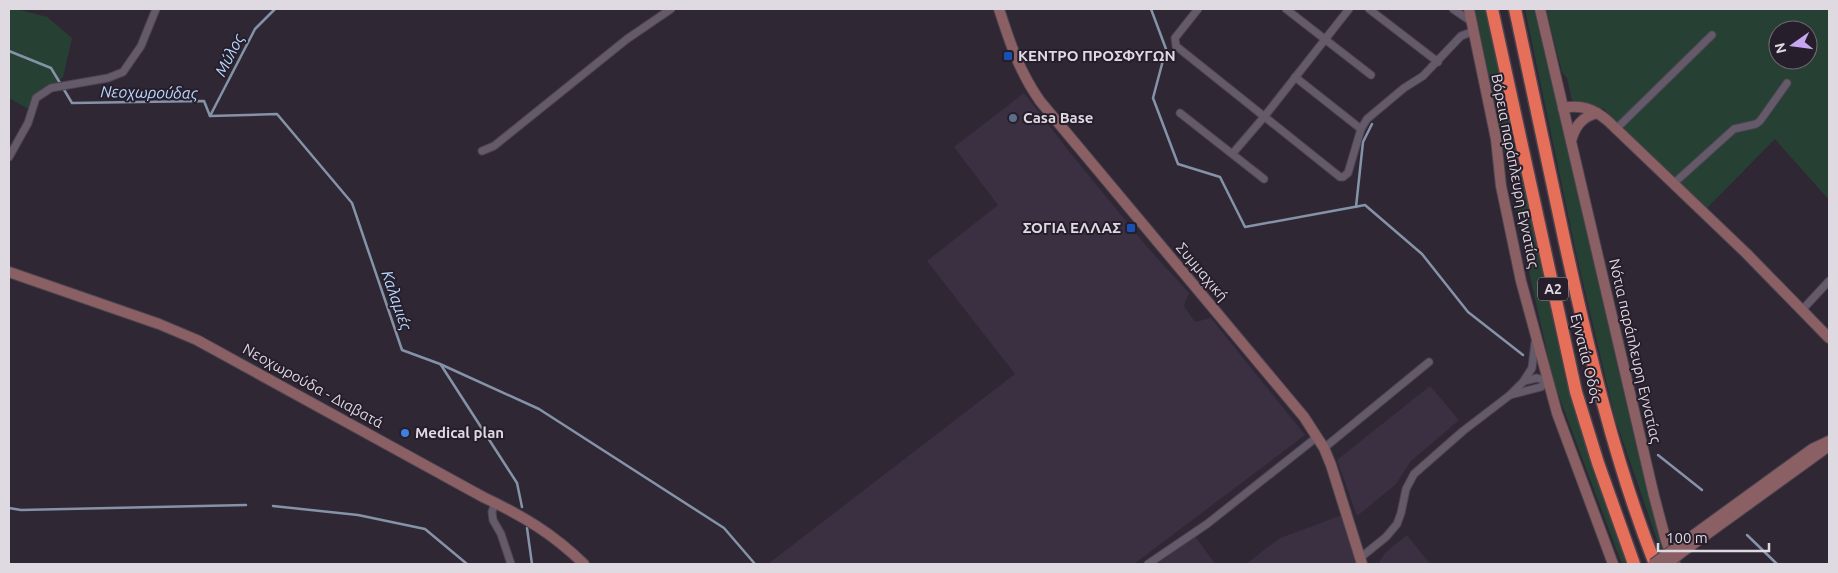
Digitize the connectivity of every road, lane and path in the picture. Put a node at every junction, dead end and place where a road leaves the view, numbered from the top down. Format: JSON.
{"nodes":[{"id":1,"x":156,"y":9,"type":"edge"},
{"id":2,"x":671,"y":9,"type":"edge"},
{"id":3,"x":999,"y":9,"type":"edge"},
{"id":4,"x":1198,"y":9,"type":"edge"},
{"id":5,"x":1286,"y":9,"type":"edge"},
{"id":6,"x":1349,"y":9,"type":"edge"},
{"id":7,"x":1369,"y":9,"type":"edge"},
{"id":8,"x":1453,"y":9,"type":"edge"},
{"id":9,"x":1469,"y":9,"type":"edge"},
{"id":10,"x":1492,"y":9,"type":"edge"},
{"id":11,"x":1515,"y":9,"type":"edge"},
{"id":12,"x":1540,"y":9,"type":"edge"},
{"id":13,"x":1473,"y":27,"type":"junction"},
{"id":14,"x":1712,"y":35,"type":"dead end"},
{"id":15,"x":1325,"y":40,"type":"junction"},
{"id":16,"x":1438,"y":62,"type":"junction"},
{"id":17,"x":1371,"y":75,"type":"dead end"},
{"id":18,"x":1295,"y":77,"type":"junction"},
{"id":19,"x":1787,"y":83,"type":"dead end"},
{"id":20,"x":1563,"y":108,"type":"junction"},
{"id":21,"x":1180,"y":113,"type":"dead end"},
{"id":22,"x":1595,"y":113,"type":"junction"},
{"id":23,"x":1264,"y":117,"type":"junction"},
{"id":24,"x":1616,"y":128,"type":"junction"},
{"id":25,"x":1361,"y":129,"type":"junction"},
{"id":26,"x":1570,"y":142,"type":"junction"},
{"id":27,"x":482,"y":151,"type":"dead end"},
{"id":28,"x":1233,"y":153,"type":"junction"},
{"id":29,"x":9,"y":157,"type":"edge"},
{"id":30,"x":1264,"y":179,"type":"dead end"},
{"id":31,"x":1673,"y":184,"type":"junction"},
{"id":32,"x":9,"y":272,"type":"edge"},
{"id":33,"x":1829,"y":281,"type":"edge"},
{"id":34,"x":1802,"y":310,"type":"junction"},
{"id":35,"x":1535,"y":336,"type":"junction"},
{"id":36,"x":1829,"y":338,"type":"edge"},
{"id":37,"x":1429,"y":362,"type":"dead end"},
{"id":38,"x":1547,"y":381,"type":"junction"},
{"id":39,"x":1523,"y":382,"type":"junction"},
{"id":40,"x":1510,"y":395,"type":"junction"},
{"id":41,"x":1317,"y":437,"type":"junction"},
{"id":42,"x":1829,"y":441,"type":"edge"},
{"id":43,"x":1829,"y":446,"type":"edge"},
{"id":44,"x":1324,"y":448,"type":"junction"},
{"id":45,"x":495,"y":503,"type":"junction"},
{"id":46,"x":1679,"y":550,"type":"junction"},
{"id":47,"x":1361,"y":561,"type":"edge"},
{"id":48,"x":511,"y":564,"type":"edge"},
{"id":49,"x":584,"y":564,"type":"edge"},
{"id":50,"x":1148,"y":564,"type":"edge"},
{"id":51,"x":1613,"y":564,"type":"edge"},
{"id":52,"x":1634,"y":564,"type":"edge"},
{"id":53,"x":1654,"y":564,"type":"edge"},
{"id":54,"x":1666,"y":564,"type":"edge"},
{"id":55,"x":1675,"y":564,"type":"edge"}],
"edges":[{"from":1,"to":29,"type":"street"},
{"from":2,"to":27,"type":"street"},
{"from":3,"to":41,"type":"street","name":"Συμμαχική"},
{"from":4,"to":23,"type":"street"},
{"from":5,"to":15,"type":"street"},
{"from":6,"to":15,"type":"street"},
{"from":7,"to":16,"type":"street"},
{"from":8,"to":13,"type":"street"},
{"from":9,"to":13,"type":"street","name":"Βόρεια παράπλευρη Εγνατίας"},
{"from":10,"to":52,"type":"highway","name":"Εγνατία Οδός","number":"Α2"},
{"from":11,"to":53,"type":"highway","name":"Εγνατία Οδός","number":"Α2"},
{"from":12,"to":20,"type":"street"},
{"from":13,"to":16,"type":"street"},
{"from":13,"to":35,"type":"street","name":"Βόρεια παράπλευρη Εγνατίας"},
{"from":14,"to":24,"type":"street"},
{"from":15,"to":17,"type":"street"},
{"from":15,"to":18,"type":"street"},
{"from":16,"to":25,"type":"street"},
{"from":18,"to":23,"type":"street"},
{"from":18,"to":25,"type":"street"},
{"from":19,"to":31,"type":"street"},
{"from":20,"to":22,"type":"street"},
{"from":20,"to":26,"type":"street","name":"Νότια παράπλευρη Εγνατίας"},
{"from":21,"to":28,"type":"street"},
{"from":22,"to":24,"type":"street"},
{"from":22,"to":26,"type":"street"},
{"from":23,"to":25,"type":"street"},
{"from":23,"to":28,"type":"street"},
{"from":24,"to":31,"type":"street"},
{"from":26,"to":55,"type":"street","name":"Νότια παράπλευρη Εγνατίας"},
{"from":28,"to":30,"type":"street"},
{"from":31,"to":34,"type":"street"},
{"from":32,"to":45,"type":"street","name":"Νεοχωρούδα - Διαβατά"},
{"from":33,"to":34,"type":"street"},
{"from":34,"to":36,"type":"street"},
{"from":35,"to":38,"type":"street","name":"Βόρεια παράπλευρη Εγνατίας"},
{"from":35,"to":39,"type":"street"},
{"from":37,"to":44,"type":"street"},
{"from":38,"to":39,"type":"street"},
{"from":38,"to":40,"type":"street"},
{"from":38,"to":51,"type":"street","name":"Βόρεια παράπλευρη Εγνατίας"},
{"from":39,"to":40,"type":"street"},
{"from":40,"to":47,"type":"street"},
{"from":41,"to":44,"type":"street","name":"Συμμαχική"},
{"from":41,"to":50,"type":"street"},
{"from":42,"to":46,"type":"street"},
{"from":43,"to":46,"type":"street"},
{"from":44,"to":47,"type":"street","name":"Συμμαχική"},
{"from":45,"to":48,"type":"street"},
{"from":45,"to":49,"type":"street","name":"Νεοχωρούδα - Διαβατά"},
{"from":46,"to":53,"type":"street","bridge":true},
{"from":46,"to":54,"type":"street","bridge":true}]}
